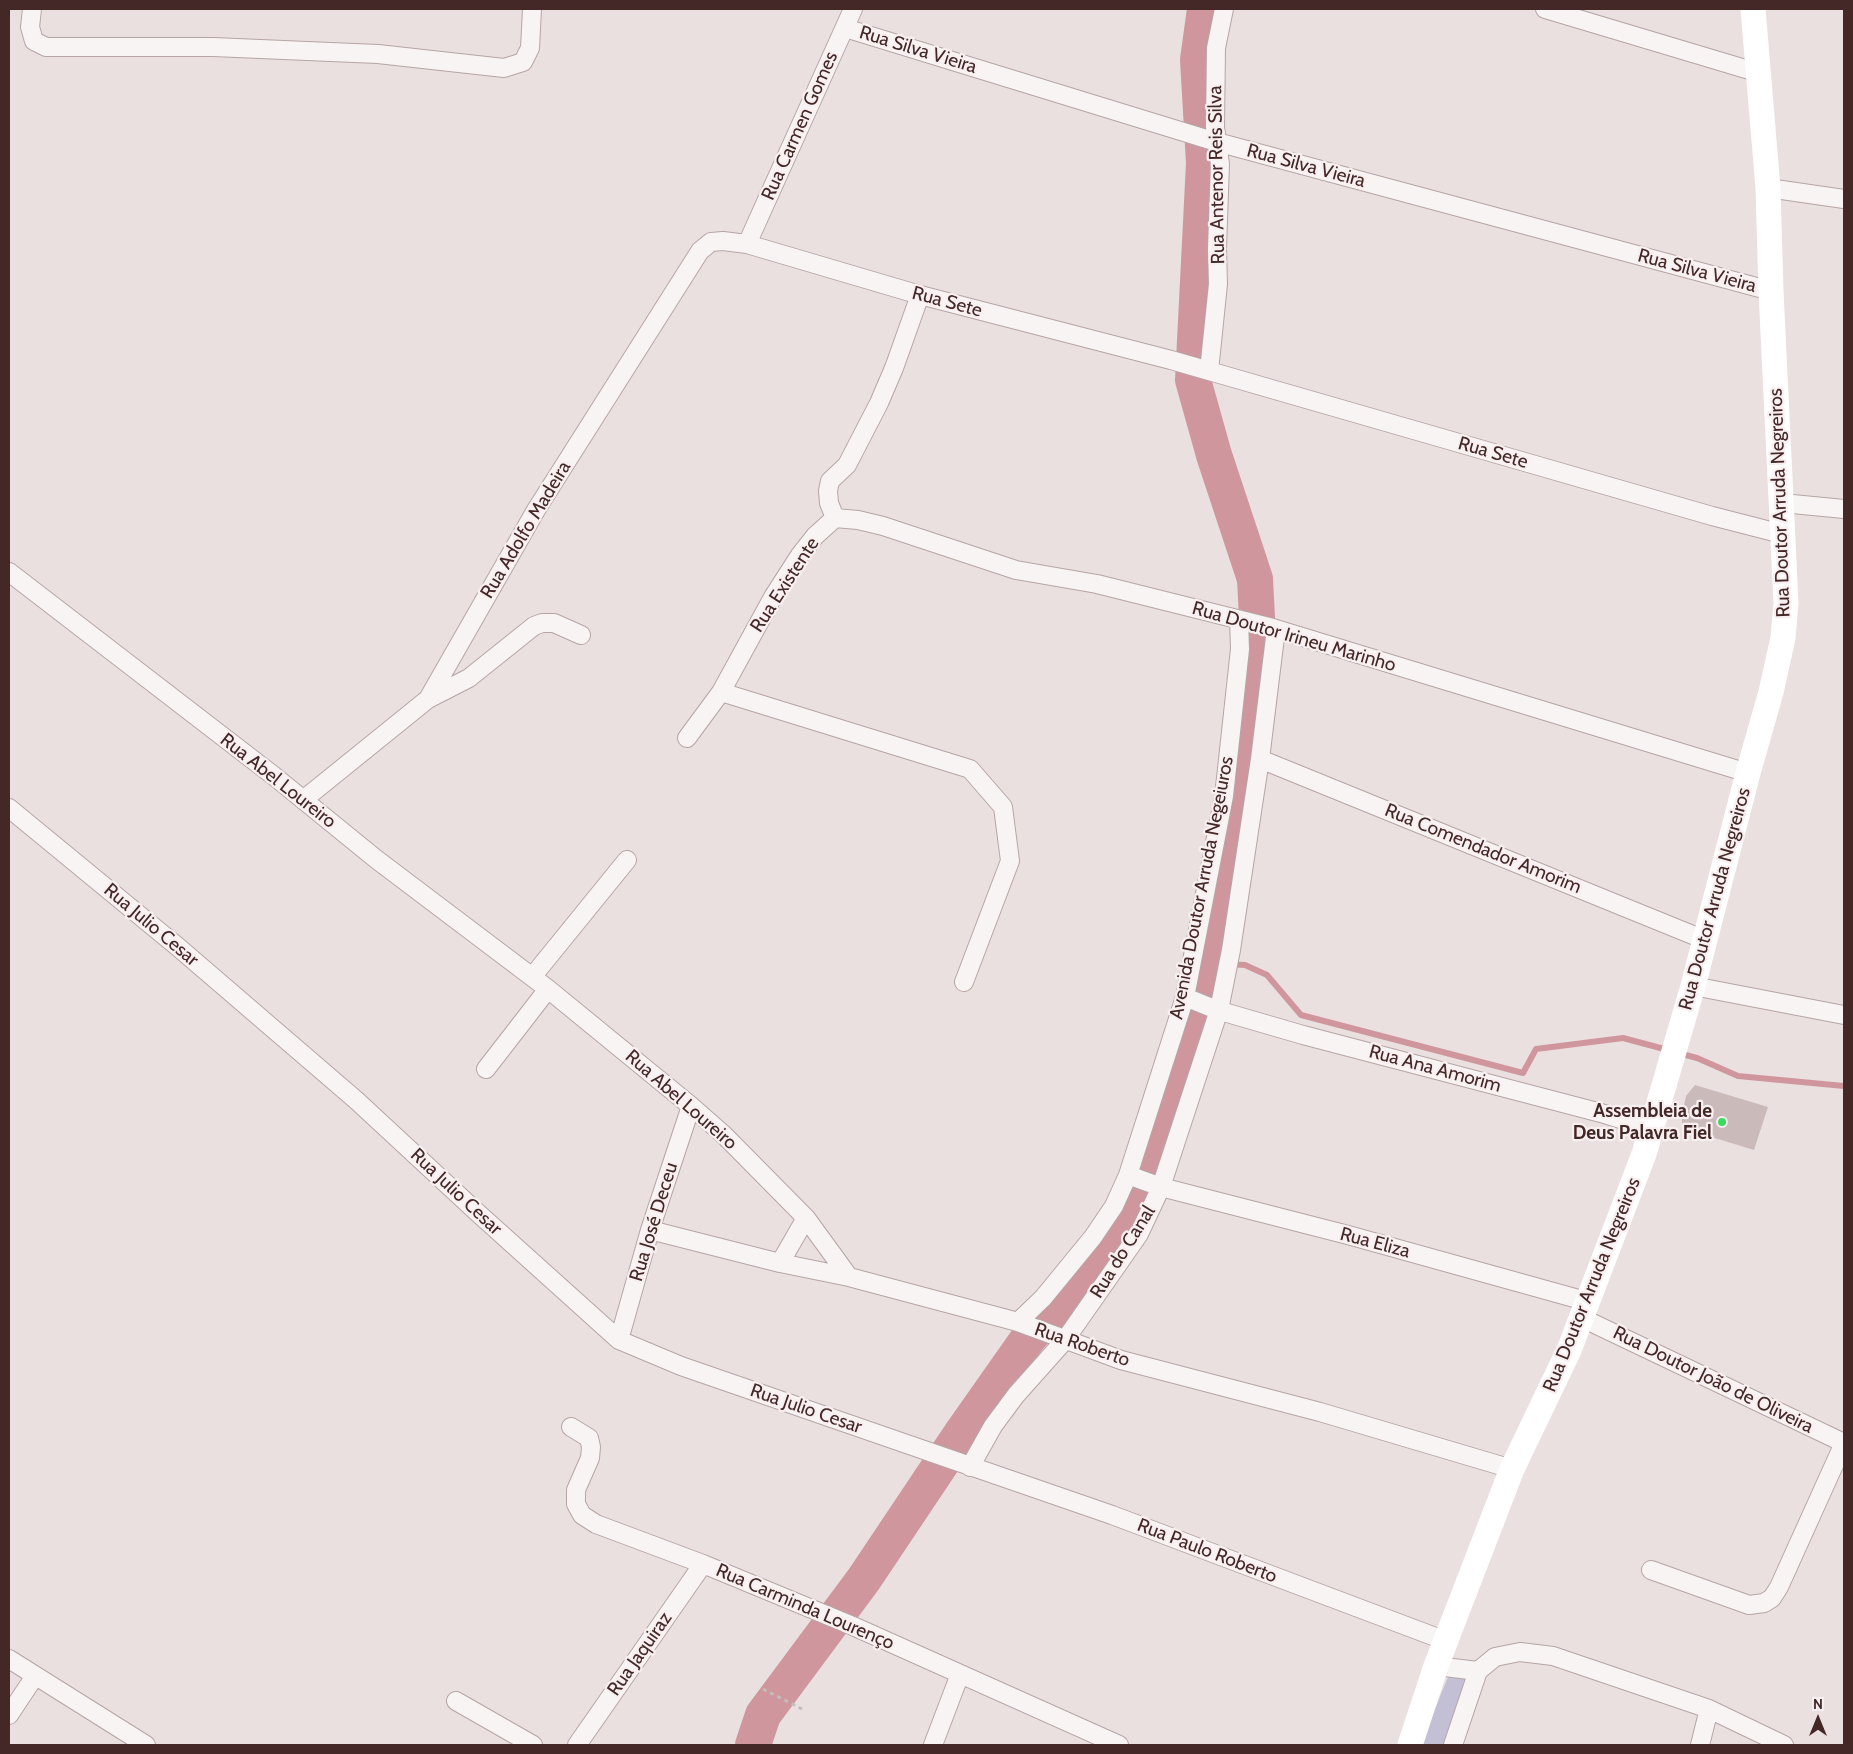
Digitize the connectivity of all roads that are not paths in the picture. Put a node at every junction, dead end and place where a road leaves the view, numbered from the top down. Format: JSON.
{"nodes":[{"id":1,"x":32,"y":9,"type":"edge"},
{"id":2,"x":532,"y":9,"type":"edge"},
{"id":3,"x":853,"y":9,"type":"edge"},
{"id":4,"x":1224,"y":9,"type":"edge"},
{"id":5,"x":1545,"y":9,"type":"edge"},
{"id":6,"x":1753,"y":9,"type":"edge"},
{"id":7,"x":845,"y":28,"type":"junction"},
{"id":8,"x":1759,"y":73,"type":"junction"},
{"id":9,"x":1216,"y":142,"type":"junction"},
{"id":10,"x":1768,"y":188,"type":"junction"},
{"id":11,"x":1844,"y":200,"type":"edge"},
{"id":12,"x":723,"y":241,"type":"joint"},
{"id":13,"x":747,"y":244,"type":"junction"},
{"id":14,"x":1771,"y":292,"type":"junction"},
{"id":15,"x":920,"y":295,"type":"junction"},
{"id":16,"x":1207,"y":370,"type":"junction"},
{"id":17,"x":1782,"y":503,"type":"junction"},
{"id":18,"x":1844,"y":509,"type":"edge"},
{"id":19,"x":835,"y":518,"type":"junction"},
{"id":20,"x":1782,"y":534,"type":"junction"},
{"id":21,"x":9,"y":572,"type":"edge"},
{"id":22,"x":1241,"y":620,"type":"junction"},
{"id":23,"x":1274,"y":629,"type":"junction"},
{"id":24,"x":581,"y":635,"type":"dead end"},
{"id":25,"x":721,"y":692,"type":"junction"},
{"id":26,"x":428,"y":698,"type":"junction"},
{"id":27,"x":687,"y":738,"type":"dead end"},
{"id":28,"x":1260,"y":758,"type":"junction"},
{"id":29,"x":1748,"y":773,"type":"junction"},
{"id":30,"x":304,"y":800,"type":"junction"},
{"id":31,"x":9,"y":808,"type":"edge"},
{"id":32,"x":627,"y":860,"type":"dead end"},
{"id":33,"x":1705,"y":940,"type":"junction"},
{"id":34,"x":532,"y":977,"type":"junction"},
{"id":35,"x":1225,"y":978,"type":"joint"},
{"id":36,"x":964,"y":982,"type":"dead end"},
{"id":37,"x":1693,"y":986,"type":"junction"},
{"id":38,"x":548,"y":989,"type":"junction"},
{"id":39,"x":1186,"y":998,"type":"junction"},
{"id":40,"x":1218,"y":1010,"type":"junction"},
{"id":41,"x":1844,"y":1015,"type":"edge"},
{"id":42,"x":486,"y":1069,"type":"dead end"},
{"id":43,"x":691,"y":1106,"type":"junction"},
{"id":44,"x":1652,"y":1129,"type":"junction"},
{"id":45,"x":1131,"y":1176,"type":"junction"},
{"id":46,"x":1159,"y":1187,"type":"junction"},
{"id":47,"x":806,"y":1218,"type":"junction"},
{"id":48,"x":650,"y":1230,"type":"junction"},
{"id":49,"x":780,"y":1263,"type":"junction"},
{"id":50,"x":849,"y":1277,"type":"junction"},
{"id":51,"x":1585,"y":1310,"type":"junction"},
{"id":52,"x":1023,"y":1324,"type":"junction"},
{"id":53,"x":1062,"y":1339,"type":"junction"},
{"id":54,"x":619,"y":1340,"type":"junction"},
{"id":55,"x":571,"y":1428,"type":"dead end"},
{"id":56,"x":1844,"y":1443,"type":"edge"},
{"id":57,"x":968,"y":1466,"type":"junction"},
{"id":58,"x":1512,"y":1469,"type":"junction"},
{"id":59,"x":703,"y":1564,"type":"junction"},
{"id":60,"x":1651,"y":1570,"type":"dead end"},
{"id":61,"x":1446,"y":1641,"type":"junction"},
{"id":62,"x":9,"y":1659,"type":"edge"},
{"id":63,"x":1436,"y":1666,"type":"junction"},
{"id":64,"x":1478,"y":1671,"type":"junction"},
{"id":65,"x":960,"y":1674,"type":"junction"},
{"id":66,"x":35,"y":1676,"type":"junction"},
{"id":67,"x":456,"y":1701,"type":"dead end"},
{"id":68,"x":1709,"y":1708,"type":"junction"},
{"id":69,"x":9,"y":1715,"type":"edge"},
{"id":70,"x":146,"y":1745,"type":"edge"},
{"id":71,"x":533,"y":1745,"type":"edge"},
{"id":72,"x":576,"y":1745,"type":"edge"},
{"id":73,"x":933,"y":1745,"type":"edge"},
{"id":74,"x":1119,"y":1745,"type":"edge"},
{"id":75,"x":1410,"y":1745,"type":"edge"},
{"id":76,"x":1453,"y":1745,"type":"edge"},
{"id":77,"x":1700,"y":1745,"type":"edge"},
{"id":78,"x":1784,"y":1745,"type":"edge"}],
"edges":[{"from":1,"to":2,"type":"street"},
{"from":3,"to":7,"type":"street","name":"Rua Carmen Gomes"},
{"from":4,"to":9,"type":"street","name":"Rua Antenor Reis Silva"},
{"from":5,"to":8,"type":"street"},
{"from":6,"to":8,"type":"street","name":"Rua Doutor Arruda Negreiros"},
{"from":7,"to":9,"type":"street","name":"Rua Silva Vieira"},
{"from":7,"to":13,"type":"street","name":"Rua Carmen Gomes"},
{"from":8,"to":10,"type":"street","name":"Rua Doutor Arruda Negreiros"},
{"from":9,"to":14,"type":"street","name":"Rua Silva Vieira"},
{"from":9,"to":16,"type":"street","name":"Rua Antenor Reis Silva"},
{"from":10,"to":11,"type":"street"},
{"from":10,"to":14,"type":"street","name":"Rua Doutor Arruda Negreiros"},
{"from":12,"to":13,"type":"street","name":"Rua Sete"},
{"from":12,"to":26,"type":"street","name":"Rua Adolfo Madeira"},
{"from":13,"to":15,"type":"street","name":"Rua Sete"},
{"from":14,"to":17,"type":"street","name":"Rua Doutor Arruda Negreiros"},
{"from":15,"to":16,"type":"street","name":"Rua Sete"},
{"from":15,"to":19,"type":"street"},
{"from":16,"to":20,"type":"street","name":"Rua Sete"},
{"from":17,"to":18,"type":"street"},
{"from":17,"to":20,"type":"street","name":"Rua Doutor Arruda Negreiros"},
{"from":19,"to":22,"type":"street","name":"Rua Doutor Irineu Marinho"},
{"from":19,"to":25,"type":"street","name":"Rua Existente"},
{"from":20,"to":29,"type":"street","name":"Rua Doutor Arruda Negreiros"},
{"from":21,"to":30,"type":"street","name":"Rua Abel Loureiro"},
{"from":22,"to":23,"type":"street","name":"Rua Doutor Irineu Marinho"},
{"from":22,"to":39,"type":"street","name":"Avenida Doutor Arruda Negeiuros"},
{"from":23,"to":28,"type":"street","name":"Avenida Doutor Arruda Negeiuros"},
{"from":23,"to":29,"type":"street","name":"Rua Doutor Irineu Marinho"},
{"from":24,"to":26,"type":"street"},
{"from":25,"to":27,"type":"street","name":"Rua Existente"},
{"from":25,"to":36,"type":"street"},
{"from":26,"to":30,"type":"street","name":"Rua Adolfo Madeira"},
{"from":28,"to":33,"type":"street","name":"Rua Comendador Amorim"},
{"from":28,"to":35,"type":"street","name":"Avenida Doutor Arruda Negeiuros"},
{"from":29,"to":33,"type":"street","name":"Rua Doutor Arruda Negreiros"},
{"from":30,"to":34,"type":"street","name":"Rua Abel Loureiro"},
{"from":31,"to":54,"type":"street","name":"Rua Julio Cesar"},
{"from":32,"to":34,"type":"street"},
{"from":33,"to":37,"type":"street","name":"Rua Doutor Arruda Negreiros"},
{"from":34,"to":38,"type":"street","name":"Rua Abel Loureiro"},
{"from":35,"to":40,"type":"street","name":"Rua do Canal"},
{"from":37,"to":41,"type":"street"},
{"from":37,"to":44,"type":"street","name":"Rua Doutor Arruda Negreiros"},
{"from":38,"to":42,"type":"street"},
{"from":38,"to":43,"type":"street","name":"Rua Abel Loureiro"},
{"from":39,"to":40,"type":"street","name":"Rua Ana Amorim"},
{"from":39,"to":45,"type":"street","name":"Avenida Doutor Arruda Negeiuros"},
{"from":40,"to":44,"type":"street","name":"Rua Ana Amorim"},
{"from":40,"to":46,"type":"street","name":"Rua do Canal"},
{"from":43,"to":47,"type":"street","name":"Rua Abel Loureiro"},
{"from":43,"to":48,"type":"street","name":"Rua José Deceu"},
{"from":44,"to":51,"type":"street","name":"Rua Doutor Arruda Negreiros"},
{"from":45,"to":46,"type":"street","name":"Rua Eliza"},
{"from":45,"to":52,"type":"street","name":"Avenida Doutor Arruda Negeiuros"},
{"from":46,"to":51,"type":"street","name":"Rua Eliza"},
{"from":46,"to":53,"type":"street","name":"Rua do Canal"},
{"from":47,"to":49,"type":"street"},
{"from":47,"to":50,"type":"street","name":"Rua Abel Loureiro"},
{"from":48,"to":49,"type":"street","name":"Rua Roberto"},
{"from":48,"to":54,"type":"street","name":"Rua José Deceu"},
{"from":49,"to":50,"type":"street","name":"Rua Roberto"},
{"from":50,"to":52,"type":"street","name":"Rua Roberto"},
{"from":51,"to":56,"type":"street","name":"Rua Doutor João de Oliveira"},
{"from":51,"to":58,"type":"street","name":"Rua Doutor Arruda Negreiros"},
{"from":52,"to":53,"type":"street","name":"Rua Roberto"},
{"from":53,"to":57,"type":"street","name":"Rua do Canal"},
{"from":53,"to":58,"type":"street","name":"Rua Roberto"},
{"from":54,"to":57,"type":"street","name":"Rua Julio Cesar"},
{"from":55,"to":59,"type":"street","name":"Rua Carminda Lourenço"},
{"from":56,"to":60,"type":"street"},
{"from":57,"to":61,"type":"street","name":"Rua Paulo Roberto"},
{"from":58,"to":61,"type":"street","name":"Rua Doutor Arruda Negreiros"},
{"from":59,"to":65,"type":"street","name":"Rua Carminda Lourenço"},
{"from":59,"to":72,"type":"street","name":"Rua Jaquiraz"},
{"from":61,"to":63,"type":"street","name":"Rua Doutor Arruda Negreiros"},
{"from":62,"to":66,"type":"street"},
{"from":63,"to":64,"type":"street"},
{"from":63,"to":75,"type":"street","name":"Rua Doutor Arruda Negreiros"},
{"from":64,"to":68,"type":"street"},
{"from":64,"to":76,"type":"street"},
{"from":65,"to":73,"type":"street"},
{"from":65,"to":74,"type":"street","name":"Rua Carminda Lourenço"},
{"from":66,"to":69,"type":"street"},
{"from":66,"to":70,"type":"street"},
{"from":67,"to":71,"type":"street"},
{"from":68,"to":77,"type":"street"},
{"from":68,"to":78,"type":"street"}]}
